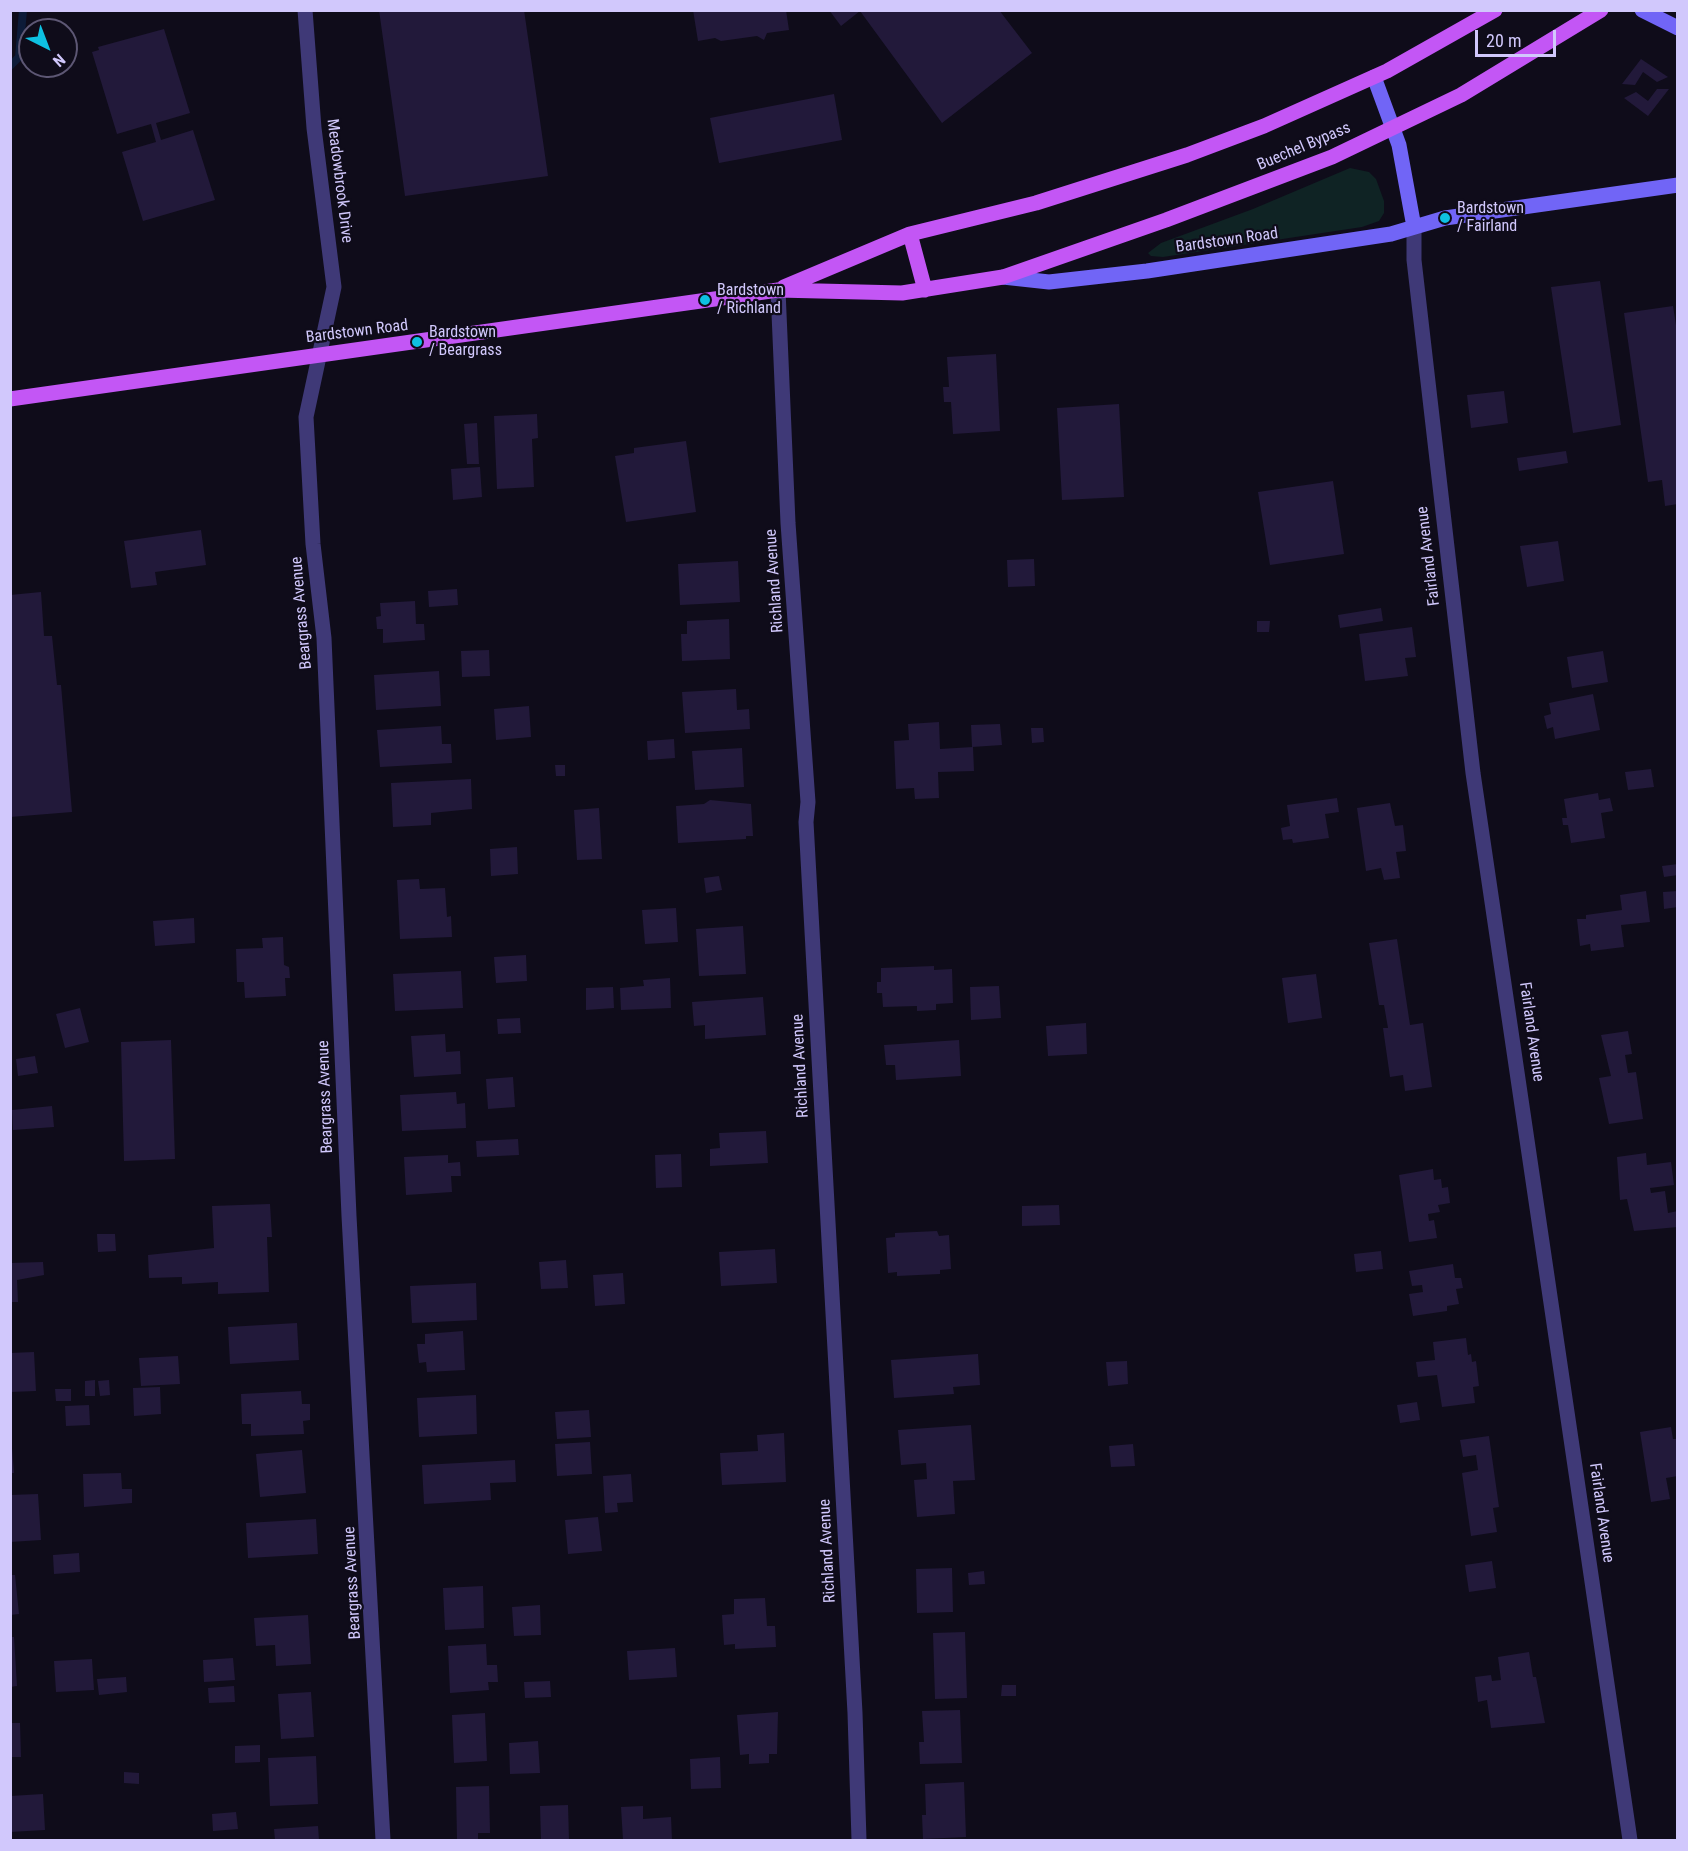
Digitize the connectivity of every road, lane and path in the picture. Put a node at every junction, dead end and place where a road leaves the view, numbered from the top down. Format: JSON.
{"nodes":[{"id":1,"x":305,"y":10,"type":"edge"},
{"id":2,"x":1495,"y":10,"type":"edge"},
{"id":3,"x":1601,"y":10,"type":"edge"},
{"id":4,"x":1642,"y":10,"type":"edge"},
{"id":5,"x":1677,"y":28,"type":"edge"},
{"id":6,"x":1374,"y":77,"type":"junction"},
{"id":7,"x":1392,"y":126,"type":"junction"},
{"id":8,"x":1677,"y":185,"type":"edge"},
{"id":9,"x":1414,"y":227,"type":"junction"},
{"id":10,"x":910,"y":234,"type":"junction"},
{"id":11,"x":1003,"y":277,"type":"junction"},
{"id":12,"x":778,"y":290,"type":"junction"},
{"id":13,"x":925,"y":290,"type":"junction"},
{"id":14,"x":319,"y":354,"type":"junction"},
{"id":15,"x":10,"y":399,"type":"edge"},
{"id":16,"x":383,"y":1840,"type":"edge"},
{"id":17,"x":859,"y":1840,"type":"edge"},
{"id":18,"x":1630,"y":1840,"type":"edge"}],
"edges":[{"from":1,"to":14,"type":"street","name":"Meadowbrook Drive"},
{"from":2,"to":6,"type":"main road"},
{"from":3,"to":7,"type":"main road","name":"Buechel Bypass"},
{"from":4,"to":5,"type":"main road"},
{"from":6,"to":7,"type":"main road"},
{"from":6,"to":10,"type":"main road","name":"Bardstown Road"},
{"from":7,"to":9,"type":"main road"},
{"from":7,"to":11,"type":"main road","name":"Buechel Bypass"},
{"from":8,"to":9,"type":"main road","name":"Bardstown Road"},
{"from":9,"to":11,"type":"main road","name":"Bardstown Road"},
{"from":9,"to":18,"type":"street","name":"Fairland Avenue"},
{"from":10,"to":12,"type":"main road","name":"Bardstown Road"},
{"from":10,"to":13,"type":"main road"},
{"from":11,"to":13,"type":"main road","name":"Bardstown Road"},
{"from":12,"to":13,"type":"main road","name":"Bardstown Road"},
{"from":12,"to":14,"type":"main road","name":"Bardstown Road"},
{"from":12,"to":17,"type":"street","name":"Richland Avenue"},
{"from":14,"to":15,"type":"main road","name":"Bardstown Road"},
{"from":14,"to":16,"type":"street","name":"Beargrass Avenue"}]}
